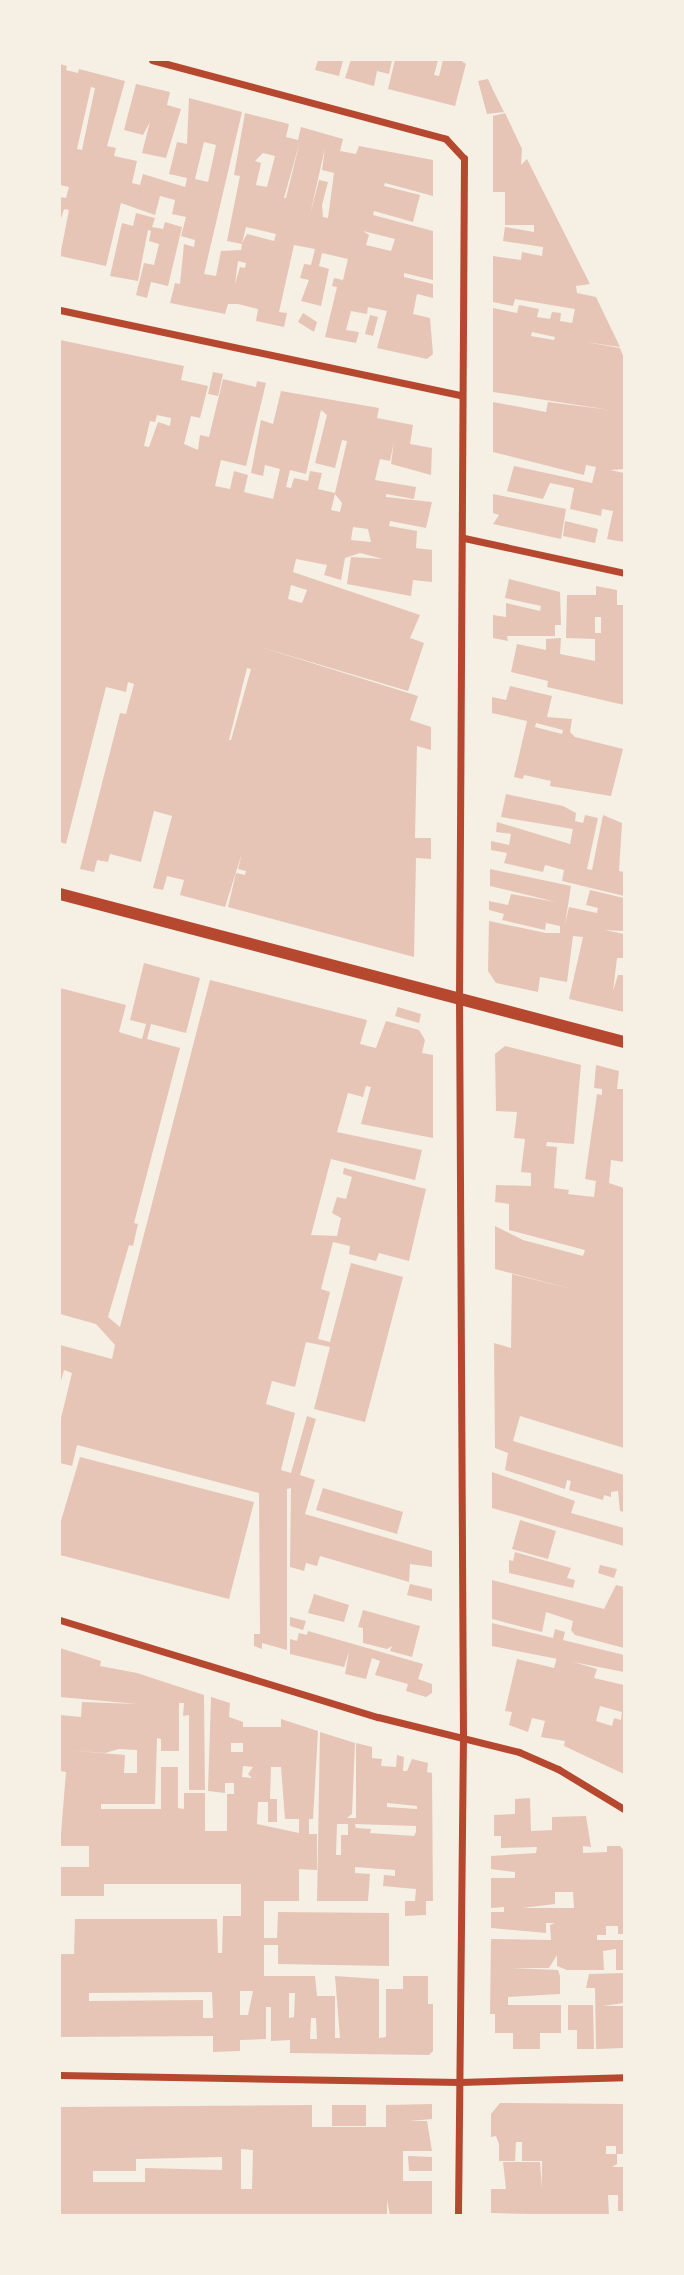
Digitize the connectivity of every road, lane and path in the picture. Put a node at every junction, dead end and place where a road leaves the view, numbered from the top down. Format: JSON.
{"nodes":[{"id":1,"x":152,"y":60,"type":"edge"},
{"id":2,"x":60,"y":310,"type":"edge"},
{"id":3,"x":461,"y":395,"type":"junction"},
{"id":4,"x":464,"y":538,"type":"junction"},
{"id":5,"x":625,"y":573,"type":"edge"},
{"id":6,"x":60,"y":894,"type":"edge"},
{"id":7,"x":459,"y":996,"type":"junction"},
{"id":8,"x":625,"y":1042,"type":"edge"},
{"id":9,"x":60,"y":1620,"type":"edge"},
{"id":10,"x":463,"y":1736,"type":"junction"},
{"id":11,"x":625,"y":1809,"type":"edge"},
{"id":12,"x":60,"y":2076,"type":"edge"},
{"id":13,"x":625,"y":2077,"type":"edge"},
{"id":14,"x":460,"y":2082,"type":"junction"},
{"id":15,"x":458,"y":2216,"type":"edge"}],
"edges":[{"from":1,"to":3,"type":"street"},
{"from":2,"to":3,"type":"street"},
{"from":3,"to":4,"type":"street"},
{"from":4,"to":5,"type":"street"},
{"from":4,"to":7,"type":"street"},
{"from":6,"to":7,"type":"street"},
{"from":7,"to":8,"type":"street"},
{"from":7,"to":10,"type":"street"},
{"from":9,"to":10,"type":"street"},
{"from":10,"to":11,"type":"street"},
{"from":10,"to":14,"type":"street"},
{"from":12,"to":14,"type":"street"},
{"from":13,"to":14,"type":"street"},
{"from":14,"to":15,"type":"street"}]}
